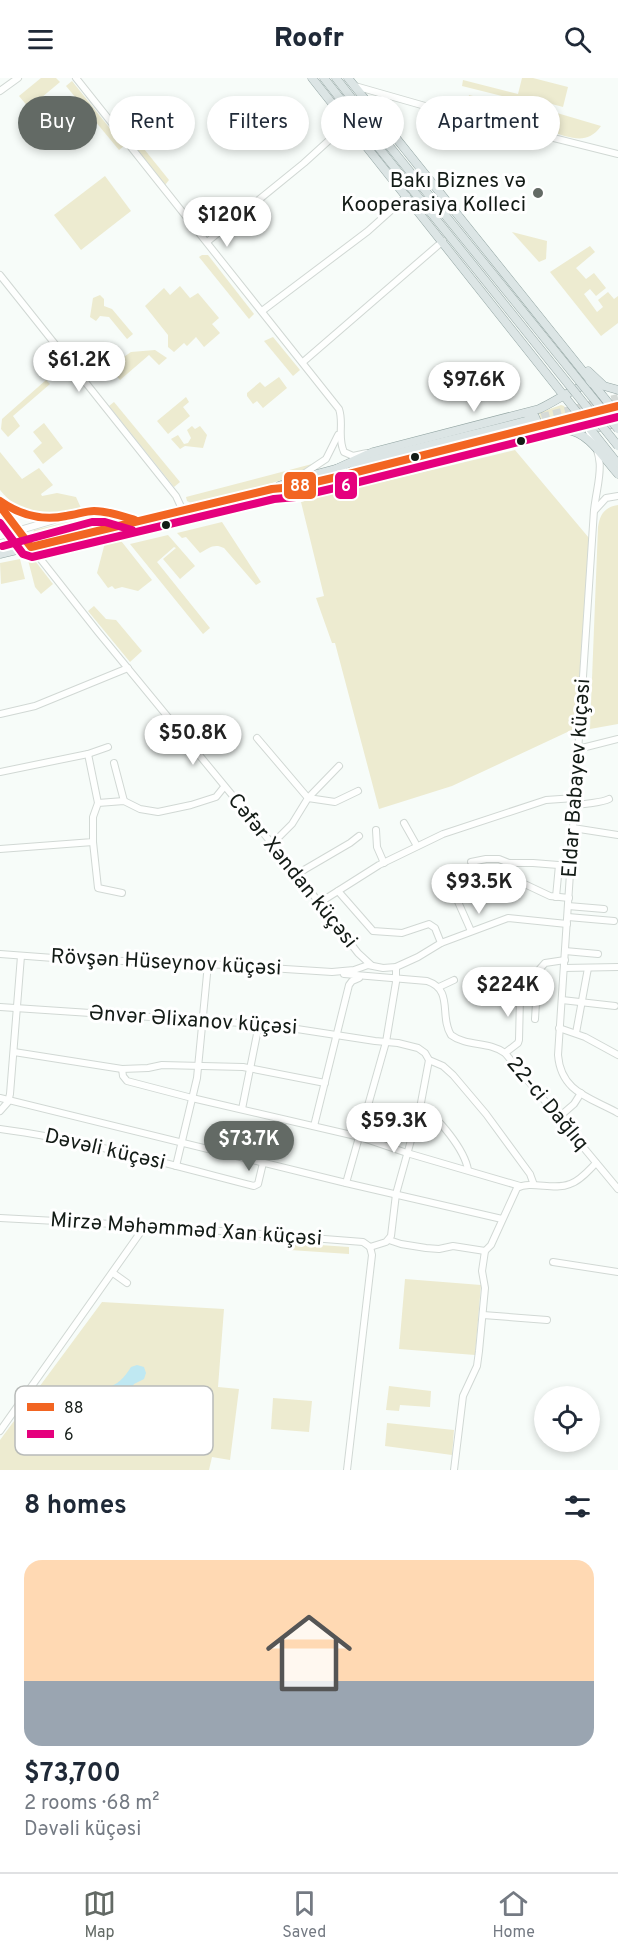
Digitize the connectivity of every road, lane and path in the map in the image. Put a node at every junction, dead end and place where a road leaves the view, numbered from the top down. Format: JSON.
{"nodes":[{"id":1,"x":18,"y":78,"type":"edge"},
{"id":2,"x":76,"y":78,"type":"edge"},
{"id":3,"x":312,"y":78,"type":"edge"},
{"id":4,"x":324,"y":78,"type":"edge"},
{"id":5,"x":336,"y":78,"type":"edge"},
{"id":6,"x":348,"y":78,"type":"edge"},
{"id":7,"x":354,"y":86,"type":"junction"},
{"id":8,"x":0,"y":91,"type":"edge"},
{"id":9,"x":326,"y":96,"type":"edge"},
{"id":10,"x":321,"y":148,"type":"edge"},
{"id":11,"x":370,"y":150,"type":"edge"},
{"id":12,"x":618,"y":154,"type":"edge"},
{"id":13,"x":407,"y":196,"type":"junction"},
{"id":14,"x":443,"y":241,"type":"junction"},
{"id":15,"x":207,"y":242,"type":"junction"},
{"id":16,"x":0,"y":275,"type":"edge"},
{"id":17,"x":262,"y":311,"type":"junction"},
{"id":18,"x":567,"y":353,"type":"junction"},
{"id":19,"x":303,"y":362,"type":"junction"},
{"id":20,"x":541,"y":367,"type":"junction"},
{"id":21,"x":575,"y":389,"type":"junction"},
{"id":22,"x":618,"y":390,"type":"edge"},
{"id":23,"x":603,"y":396,"type":"junction"},
{"id":24,"x":564,"y":397,"type":"junction"},
{"id":25,"x":610,"y":406,"type":"junction"},
{"id":26,"x":520,"y":414,"type":"junction"},
{"id":27,"x":618,"y":415,"type":"edge"},
{"id":28,"x":580,"y":417,"type":"junction"},
{"id":29,"x":618,"y":423,"type":"edge"},
{"id":30,"x":531,"y":424,"type":"tunnel mouth"},
{"id":31,"x":599,"y":427,"type":"junction"},
{"id":32,"x":618,"y":429,"type":"edge"},
{"id":33,"x":339,"y":431,"type":"junction"},
{"id":34,"x":526,"y":439,"type":"junction"},
{"id":35,"x":618,"y":446,"type":"edge"},
{"id":36,"x":373,"y":452,"type":"junction"},
{"id":37,"x":599,"y":453,"type":"junction"},
{"id":38,"x":618,"y":465,"type":"edge"},
{"id":39,"x":337,"y":473,"type":"junction"},
{"id":40,"x":618,"y":474,"type":"edge"},
{"id":41,"x":294,"y":480,"type":"junction"},
{"id":42,"x":272,"y":489,"type":"junction"},
{"id":43,"x":618,"y":496,"type":"edge"},
{"id":44,"x":0,"y":501,"type":"edge"},
{"id":45,"x":0,"y":506,"type":"edge"},
{"id":46,"x":594,"y":510,"type":"junction"},
{"id":47,"x":183,"y":511,"type":"junction"},
{"id":48,"x":64,"y":517,"type":"junction"},
{"id":49,"x":138,"y":521,"type":"junction"},
{"id":50,"x":31,"y":526,"type":"junction"},
{"id":51,"x":14,"y":531,"type":"junction"},
{"id":52,"x":0,"y":536,"type":"edge"},
{"id":53,"x":25,"y":540,"type":"junction"},
{"id":54,"x":31,"y":547,"type":"junction"},
{"id":55,"x":0,"y":553,"type":"edge"},
{"id":56,"x":128,"y":668,"type":"junction"},
{"id":57,"x":0,"y":714,"type":"edge"},
{"id":58,"x":257,"y":738,"type":"dead end"},
{"id":59,"x":618,"y":739,"type":"edge"},
{"id":60,"x":108,"y":747,"type":"dead end"},
{"id":61,"x":578,"y":749,"type":"junction"},
{"id":62,"x":88,"y":754,"type":"junction"},
{"id":63,"x":114,"y":763,"type":"dead end"},
{"id":64,"x":339,"y":766,"type":"dead end"},
{"id":65,"x":0,"y":772,"type":"edge"},
{"id":66,"x":225,"y":787,"type":"junction"},
{"id":67,"x":358,"y":791,"type":"dead end"},
{"id":68,"x":308,"y":798,"type":"junction"},
{"id":69,"x":609,"y":799,"type":"dead end"},
{"id":70,"x":124,"y":801,"type":"junction"},
{"id":71,"x":575,"y":801,"type":"junction"},
{"id":72,"x":98,"y":803,"type":"junction"},
{"id":73,"x":404,"y":823,"type":"dead end"},
{"id":74,"x":573,"y":828,"type":"junction"},
{"id":75,"x":376,"y":830,"type":"dead end"},
{"id":76,"x":618,"y":835,"type":"edge"},
{"id":77,"x":358,"y":836,"type":"dead end"},
{"id":78,"x":93,"y":842,"type":"junction"},
{"id":79,"x":272,"y":844,"type":"junction"},
{"id":80,"x":417,"y":846,"type":"junction"},
{"id":81,"x":0,"y":849,"type":"edge"},
{"id":82,"x":471,"y":862,"type":"dead end"},
{"id":83,"x":384,"y":863,"type":"junction"},
{"id":84,"x":559,"y":866,"type":"junction"},
{"id":85,"x":571,"y":866,"type":"junction"},
{"id":86,"x":297,"y":874,"type":"junction"},
{"id":87,"x":516,"y":880,"type":"dead end"},
{"id":88,"x":451,"y":886,"type":"dead end"},
{"id":89,"x":338,"y":891,"type":"junction"},
{"id":90,"x":122,"y":893,"type":"dead end"},
{"id":91,"x":556,"y":897,"type":"junction"},
{"id":92,"x":569,"y":898,"type":"junction"},
{"id":93,"x":319,"y":903,"type":"junction"},
{"id":94,"x":568,"y":906,"type":"junction"},
{"id":95,"x":604,"y":909,"type":"dead end"},
{"id":96,"x":568,"y":920,"type":"junction"},
{"id":97,"x":614,"y":921,"type":"dead end"},
{"id":98,"x":471,"y":931,"type":"junction"},
{"id":99,"x":441,"y":943,"type":"junction"},
{"id":100,"x":565,"y":951,"type":"junction"},
{"id":101,"x":0,"y":954,"type":"edge"},
{"id":102,"x":598,"y":954,"type":"dead end"},
{"id":103,"x":21,"y":956,"type":"junction"},
{"id":104,"x":361,"y":957,"type":"junction"},
{"id":105,"x":565,"y":960,"type":"junction"},
{"id":106,"x":208,"y":964,"type":"junction"},
{"id":107,"x":371,"y":965,"type":"junction"},
{"id":108,"x":398,"y":966,"type":"junction"},
{"id":109,"x":618,"y":967,"type":"edge"},
{"id":110,"x":361,"y":968,"type":"junction"},
{"id":111,"x":564,"y":968,"type":"junction"},
{"id":112,"x":588,"y":968,"type":"junction"},
{"id":113,"x":332,"y":972,"type":"junction"},
{"id":114,"x":367,"y":977,"type":"junction"},
{"id":115,"x":397,"y":979,"type":"junction"},
{"id":116,"x":454,"y":980,"type":"dead end"},
{"id":117,"x":500,"y":986,"type":"dead end"},
{"id":118,"x":439,"y":987,"type":"junction"},
{"id":119,"x":562,"y":1000,"type":"junction"},
{"id":120,"x":582,"y":1002,"type":"junction"},
{"id":121,"x":615,"y":1006,"type":"dead end"},
{"id":122,"x":0,"y":1008,"type":"edge"},
{"id":123,"x":17,"y":1008,"type":"junction"},
{"id":124,"x":535,"y":1019,"type":"dead end"},
{"id":125,"x":204,"y":1020,"type":"junction"},
{"id":126,"x":259,"y":1024,"type":"junction"},
{"id":127,"x":559,"y":1028,"type":"junction"},
{"id":128,"x":576,"y":1033,"type":"junction"},
{"id":129,"x":336,"y":1035,"type":"junction"},
{"id":130,"x":386,"y":1042,"type":"junction"},
{"id":131,"x":618,"y":1050,"type":"edge"},
{"id":132,"x":610,"y":1051,"type":"junction"},
{"id":133,"x":14,"y":1052,"type":"junction"},
{"id":134,"x":505,"y":1053,"type":"junction"},
{"id":135,"x":618,"y":1055,"type":"edge"},
{"id":136,"x":429,"y":1060,"type":"junction"},
{"id":137,"x":198,"y":1066,"type":"junction"},
{"id":138,"x":250,"y":1068,"type":"junction"},
{"id":139,"x":122,"y":1069,"type":"junction"},
{"id":140,"x":325,"y":1083,"type":"junction"},
{"id":141,"x":581,"y":1093,"type":"junction"},
{"id":142,"x":0,"y":1098,"type":"edge"},
{"id":143,"x":192,"y":1098,"type":"junction"},
{"id":144,"x":9,"y":1100,"type":"junction"},
{"id":145,"x":420,"y":1108,"type":"junction"},
{"id":146,"x":242,"y":1109,"type":"junction"},
{"id":147,"x":0,"y":1111,"type":"edge"},
{"id":148,"x":618,"y":1113,"type":"edge"},
{"id":149,"x":559,"y":1117,"type":"junction"},
{"id":150,"x":314,"y":1126,"type":"junction"},
{"id":151,"x":0,"y":1129,"type":"edge"},
{"id":152,"x":360,"y":1137,"type":"junction"},
{"id":153,"x":181,"y":1142,"type":"junction"},
{"id":154,"x":407,"y":1153,"type":"junction"},
{"id":155,"x":263,"y":1163,"type":"junction"},
{"id":156,"x":596,"y":1163,"type":"junction"},
{"id":157,"x":176,"y":1166,"type":"junction"},
{"id":158,"x":468,"y":1170,"type":"junction"},
{"id":159,"x":346,"y":1183,"type":"junction"},
{"id":160,"x":520,"y":1185,"type":"junction"},
{"id":161,"x":534,"y":1185,"type":"junction"},
{"id":162,"x":618,"y":1189,"type":"edge"},
{"id":163,"x":396,"y":1194,"type":"junction"},
{"id":164,"x":0,"y":1218,"type":"edge"},
{"id":165,"x":502,"y":1219,"type":"junction"},
{"id":166,"x":142,"y":1226,"type":"junction"},
{"id":167,"x":389,"y":1240,"type":"junction"},
{"id":168,"x":370,"y":1247,"type":"junction"},
{"id":169,"x":485,"y":1251,"type":"junction"},
{"id":170,"x":553,"y":1262,"type":"dead end"},
{"id":171,"x":618,"y":1272,"type":"edge"},
{"id":172,"x":113,"y":1274,"type":"junction"},
{"id":173,"x":127,"y":1283,"type":"dead end"},
{"id":174,"x":483,"y":1315,"type":"junction"},
{"id":175,"x":547,"y":1320,"type":"dead end"},
{"id":176,"x":32,"y":1386,"type":"edge"},
{"id":177,"x":15,"y":1410,"type":"edge"},
{"id":178,"x":0,"y":1431,"type":"edge"},
{"id":179,"x":347,"y":1470,"type":"edge"},
{"id":180,"x":454,"y":1470,"type":"edge"}],
"edges":[{"from":1,"to":8,"type":"street"},
{"from":2,"to":15,"type":"street"},
{"from":3,"to":9,"type":"main road"},
{"from":4,"to":35,"type":"main road","bridge":true},
{"from":5,"to":32,"type":"main road","bridge":true},
{"from":6,"to":7,"type":"main road"},
{"from":7,"to":12,"type":"street"},
{"from":7,"to":18,"type":"main road"},
{"from":10,"to":15,"type":"street"},
{"from":11,"to":13,"type":"main road"},
{"from":13,"to":14,"type":"main road"},
{"from":13,"to":17,"type":"street"},
{"from":14,"to":19,"type":"street"},
{"from":14,"to":20,"type":"main road"},
{"from":15,"to":17,"type":"street"},
{"from":16,"to":47,"type":"street"},
{"from":17,"to":19,"type":"street"},
{"from":18,"to":20,"type":"main road"},
{"from":18,"to":22,"type":"main road"},
{"from":18,"to":23,"type":"main road"},
{"from":19,"to":33,"type":"street"},
{"from":20,"to":24,"type":"main road"},
{"from":21,"to":23,"type":"main road"},
{"from":21,"to":24,"type":"main road"},
{"from":21,"to":28,"type":"main road"},
{"from":23,"to":25,"type":"main road"},
{"from":24,"to":26,"type":"main road"},
{"from":24,"to":28,"type":"main road"},
{"from":25,"to":27,"type":"main road"},
{"from":25,"to":31,"type":"main road"},
{"from":26,"to":34,"type":"main road"},
{"from":26,"to":36,"type":"main road"},
{"from":28,"to":31,"type":"main road"},
{"from":28,"to":37,"type":"street","name":"Eldar Babayev küçəsi"},
{"from":28,"to":38,"type":"main road"},
{"from":29,"to":31,"type":"main road"},
{"from":30,"to":39,"type":"main road"},
{"from":33,"to":36,"type":"street"},
{"from":33,"to":41,"type":"street"},
{"from":34,"to":37,"type":"main road"},
{"from":34,"to":39,"type":"main road"},
{"from":36,"to":39,"type":"main road"},
{"from":37,"to":40,"type":"main road"},
{"from":37,"to":46,"type":"street","name":"Eldar Babayev küçəsi"},
{"from":39,"to":41,"type":"main road"},
{"from":39,"to":42,"type":"main road"},
{"from":41,"to":42,"type":"main road"},
{"from":42,"to":47,"type":"main road"},
{"from":43,"to":46,"type":"street"},
{"from":44,"to":48,"type":"main road"},
{"from":45,"to":51,"type":"main road"},
{"from":46,"to":61,"type":"street","name":"Eldar Babayev küçəsi"},
{"from":47,"to":49,"type":"main road"},
{"from":48,"to":49,"type":"main road"},
{"from":48,"to":50,"type":"street"},
{"from":49,"to":54,"type":"main road"},
{"from":50,"to":51,"type":"street"},
{"from":50,"to":53,"type":"street"},
{"from":51,"to":52,"type":"street"},
{"from":51,"to":53,"type":"main road"},
{"from":51,"to":55,"type":"main road"},
{"from":53,"to":54,"type":"main road"},
{"from":54,"to":55,"type":"main road"},
{"from":54,"to":56,"type":"street","name":"Cəfər Xəndan küçəsi"},
{"from":56,"to":57,"type":"street"},
{"from":56,"to":66,"type":"street","name":"Cəfər Xəndan küçəsi"},
{"from":58,"to":68,"type":"street"},
{"from":59,"to":61,"type":"street"},
{"from":60,"to":62,"type":"street"},
{"from":61,"to":71,"type":"street","name":"Eldar Babayev küçəsi"},
{"from":62,"to":65,"type":"street"},
{"from":62,"to":72,"type":"street"},
{"from":63,"to":70,"type":"street"},
{"from":64,"to":68,"type":"street"},
{"from":66,"to":70,"type":"street"},
{"from":66,"to":79,"type":"street","name":"Cəfər Xəndan küçəsi"},
{"from":67,"to":68,"type":"street"},
{"from":68,"to":79,"type":"street"},
{"from":69,"to":71,"type":"street"},
{"from":70,"to":72,"type":"street"},
{"from":71,"to":74,"type":"street","name":"Eldar Babayev küçəsi"},
{"from":71,"to":80,"type":"street"},
{"from":72,"to":78,"type":"street"},
{"from":73,"to":80,"type":"street"},
{"from":74,"to":76,"type":"street"},
{"from":74,"to":85,"type":"street","name":"Eldar Babayev küçəsi"},
{"from":75,"to":83,"type":"street"},
{"from":77,"to":86,"type":"street"},
{"from":78,"to":81,"type":"street"},
{"from":78,"to":90,"type":"street"},
{"from":79,"to":86,"type":"street","name":"Cəfər Xəndan küçəsi"},
{"from":80,"to":83,"type":"street"},
{"from":82,"to":84,"type":"street"},
{"from":83,"to":89,"type":"street"},
{"from":84,"to":85,"type":"street"},
{"from":84,"to":91,"type":"street"},
{"from":85,"to":92,"type":"street","name":"Eldar Babayev küçəsi"},
{"from":86,"to":93,"type":"street","name":"Cəfər Xəndan küçəsi"},
{"from":87,"to":91,"type":"street"},
{"from":88,"to":98,"type":"street"},
{"from":89,"to":93,"type":"street"},
{"from":89,"to":99,"type":"street"},
{"from":91,"to":92,"type":"street"},
{"from":92,"to":94,"type":"street","name":"Eldar Babayev küçəsi"},
{"from":93,"to":104,"type":"street","name":"Cəfər Xəndan küçəsi"},
{"from":94,"to":95,"type":"street"},
{"from":94,"to":96,"type":"street","name":"Eldar Babayev küçəsi"},
{"from":96,"to":97,"type":"street"},
{"from":96,"to":98,"type":"street"},
{"from":96,"to":100,"type":"street","name":"Eldar Babayev küçəsi"},
{"from":98,"to":99,"type":"street"},
{"from":99,"to":108,"type":"street"},
{"from":100,"to":102,"type":"street"},
{"from":100,"to":105,"type":"street","name":"Eldar Babayev küçəsi"},
{"from":101,"to":103,"type":"street","name":"Rövşən Hüseynov küçəsi"},
{"from":103,"to":106,"type":"street","name":"Rövşən Hüseynov küçəsi"},
{"from":103,"to":123,"type":"street"},
{"from":104,"to":107,"type":"street","name":"Cəfər Xəndan küçəsi"},
{"from":104,"to":110,"type":"street"},
{"from":105,"to":111,"type":"street","name":"Eldar Babayev küçəsi"},
{"from":105,"to":124,"type":"street"},
{"from":106,"to":113,"type":"street","name":"Rövşən Hüseynov küçəsi"},
{"from":106,"to":125,"type":"street"},
{"from":107,"to":108,"type":"street"},
{"from":107,"to":110,"type":"street"},
{"from":108,"to":115,"type":"street"},
{"from":109,"to":112,"type":"street"},
{"from":110,"to":113,"type":"street"},
{"from":110,"to":114,"type":"street"},
{"from":111,"to":112,"type":"street"},
{"from":111,"to":119,"type":"street","name":"Eldar Babayev küçəsi"},
{"from":112,"to":120,"type":"street"},
{"from":113,"to":114,"type":"street"},
{"from":114,"to":115,"type":"street"},
{"from":114,"to":129,"type":"street"},
{"from":115,"to":118,"type":"street"},
{"from":115,"to":130,"type":"street"},
{"from":116,"to":118,"type":"street"},
{"from":117,"to":134,"type":"street"},
{"from":118,"to":134,"type":"street","name":"22-ci Dağlıq"},
{"from":119,"to":120,"type":"street"},
{"from":119,"to":127,"type":"street","name":"Eldar Babayev küçəsi"},
{"from":120,"to":121,"type":"street"},
{"from":120,"to":128,"type":"street"},
{"from":122,"to":123,"type":"street","name":"Ənvər Əlixanov küçəsi"},
{"from":123,"to":125,"type":"street","name":"Ənvər Əlixanov küçəsi"},
{"from":123,"to":133,"type":"street"},
{"from":125,"to":126,"type":"street","name":"Ənvər Əlixanov küçəsi"},
{"from":125,"to":137,"type":"street"},
{"from":126,"to":129,"type":"street","name":"Ənvər Əlixanov küçəsi"},
{"from":126,"to":138,"type":"street"},
{"from":127,"to":128,"type":"street"},
{"from":127,"to":141,"type":"street","name":"Eldar Babayev küçəsi"},
{"from":128,"to":132,"type":"street"},
{"from":129,"to":130,"type":"street","name":"Ənvər Əlixanov küçəsi"},
{"from":129,"to":140,"type":"street"},
{"from":130,"to":136,"type":"street","name":"Ənvər Əlixanov küçəsi"},
{"from":130,"to":152,"type":"street"},
{"from":131,"to":132,"type":"street"},
{"from":132,"to":135,"type":"street"},
{"from":133,"to":139,"type":"street"},
{"from":133,"to":144,"type":"street"},
{"from":134,"to":149,"type":"street","name":"22-ci Dağlıq"},
{"from":136,"to":145,"type":"street"},
{"from":136,"to":161,"type":"street","name":"Ənvər Əlixanov küçəsi"},
{"from":137,"to":138,"type":"street"},
{"from":137,"to":139,"type":"street"},
{"from":137,"to":143,"type":"street"},
{"from":138,"to":140,"type":"street"},
{"from":138,"to":146,"type":"street"},
{"from":139,"to":143,"type":"street"},
{"from":140,"to":150,"type":"street"},
{"from":141,"to":148,"type":"street","name":"Eldar Babayev küçəsi"},
{"from":141,"to":149,"type":"street"},
{"from":142,"to":144,"type":"street"},
{"from":143,"to":146,"type":"street"},
{"from":143,"to":153,"type":"street"},
{"from":144,"to":147,"type":"street"},
{"from":144,"to":153,"type":"street"},
{"from":145,"to":154,"type":"street"},
{"from":145,"to":158,"type":"street"},
{"from":146,"to":150,"type":"street"},
{"from":149,"to":156,"type":"street","name":"22-ci Dağlıq"},
{"from":150,"to":152,"type":"street"},
{"from":151,"to":157,"type":"street","name":"Dəvəli küçəsi"},
{"from":152,"to":154,"type":"street"},
{"from":152,"to":159,"type":"street"},
{"from":153,"to":155,"type":"street"},
{"from":153,"to":157,"type":"street"},
{"from":154,"to":158,"type":"street"},
{"from":154,"to":163,"type":"street"},
{"from":155,"to":157,"type":"street","name":"Dəvəli küçəsi"},
{"from":155,"to":159,"type":"street"},
{"from":156,"to":161,"type":"street"},
{"from":156,"to":162,"type":"street","name":"22-ci Dağlıq"},
{"from":158,"to":160,"type":"street"},
{"from":159,"to":163,"type":"street"},
{"from":160,"to":161,"type":"street"},
{"from":160,"to":165,"type":"street"},
{"from":163,"to":165,"type":"street"},
{"from":163,"to":167,"type":"street"},
{"from":164,"to":166,"type":"street","name":"Mirzə Məhəmməd Xan küçəsi"},
{"from":165,"to":169,"type":"street"},
{"from":166,"to":168,"type":"street","name":"Mirzə Məhəmməd Xan küçəsi"},
{"from":166,"to":172,"type":"street"},
{"from":167,"to":168,"type":"street"},
{"from":167,"to":169,"type":"street"},
{"from":168,"to":179,"type":"street"},
{"from":169,"to":174,"type":"street"},
{"from":170,"to":171,"type":"street"},
{"from":172,"to":173,"type":"street"},
{"from":172,"to":176,"type":"street"},
{"from":174,"to":175,"type":"street"},
{"from":174,"to":180,"type":"street"},
{"from":177,"to":178,"type":"street"}]}
